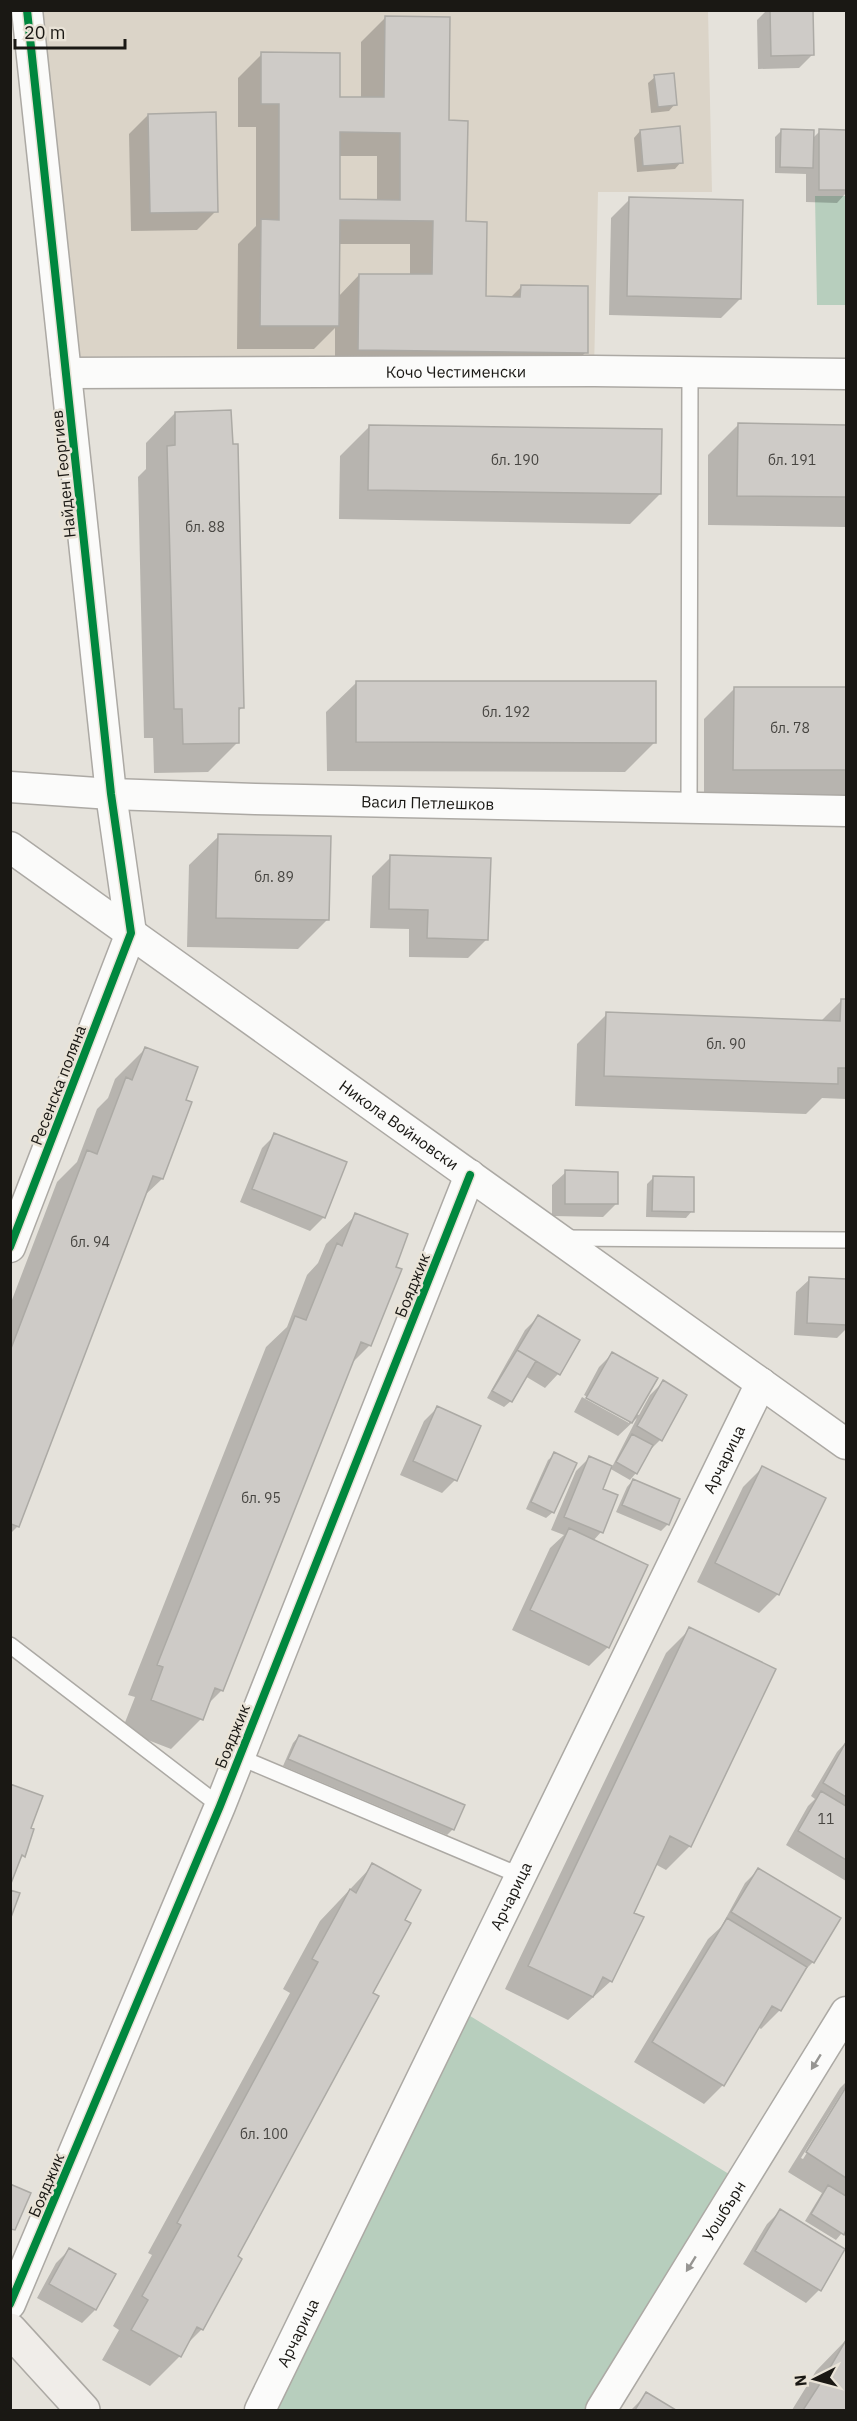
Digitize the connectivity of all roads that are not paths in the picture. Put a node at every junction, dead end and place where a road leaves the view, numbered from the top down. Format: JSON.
{"nodes":[{"id":1,"x":27,"y":10,"type":"edge"},
{"id":2,"x":690,"y":372,"type":"junction"},
{"id":3,"x":66,"y":373,"type":"junction"},
{"id":4,"x":846,"y":374,"type":"edge"},
{"id":5,"x":10,"y":787,"type":"edge"},
{"id":6,"x":111,"y":794,"type":"junction"},
{"id":7,"x":688,"y":808,"type":"junction"},
{"id":8,"x":846,"y":811,"type":"edge"},
{"id":9,"x":10,"y":847,"type":"edge"},
{"id":10,"x":131,"y":933,"type":"junction"},
{"id":11,"x":470,"y":1175,"type":"junction"},
{"id":12,"x":559,"y":1238,"type":"junction"},
{"id":13,"x":846,"y":1240,"type":"edge"},
{"id":14,"x":10,"y":1247,"type":"edge"},
{"id":15,"x":761,"y":1383,"type":"junction"},
{"id":16,"x":846,"y":1444,"type":"edge"},
{"id":17,"x":10,"y":1644,"type":"edge"},
{"id":18,"x":239,"y":1757,"type":"junction"},
{"id":19,"x":219,"y":1806,"type":"junction"},
{"id":20,"x":521,"y":1876,"type":"junction"},
{"id":21,"x":846,"y":2012,"type":"edge"},
{"id":22,"x":10,"y":2304,"type":"edge"},
{"id":23,"x":10,"y":2330,"type":"edge"},
{"id":24,"x":83,"y":2410,"type":"edge"},
{"id":25,"x":260,"y":2410,"type":"edge"},
{"id":26,"x":601,"y":2410,"type":"edge"}],
"edges":[{"from":1,"to":3,"type":"street","name":"Найден Георгиев"},
{"from":2,"to":3,"type":"street","name":"Кочо Честименски"},
{"from":2,"to":4,"type":"street","name":"Кочо Честименски"},
{"from":2,"to":7,"type":"lane"},
{"from":3,"to":6,"type":"street","name":"Найден Георгиев"},
{"from":5,"to":6,"type":"street","name":"Васил Петлешков"},
{"from":6,"to":7,"type":"street","name":"Васил Петлешков"},
{"from":6,"to":10,"type":"street","name":"Найден Георгиев"},
{"from":7,"to":8,"type":"street","name":"Васил Петлешков"},
{"from":9,"to":10,"type":"street","name":"Никола Войновски"},
{"from":10,"to":11,"type":"street","name":"Никола Войновски"},
{"from":10,"to":14,"type":"street","name":"Ресенска поляна"},
{"from":11,"to":12,"type":"street","name":"Никола Войновски"},
{"from":11,"to":18,"type":"street","name":"Бояджик"},
{"from":12,"to":13,"type":"lane"},
{"from":12,"to":15,"type":"street","name":"Никола Войновски"},
{"from":15,"to":16,"type":"street","name":"Никола Войновски"},
{"from":15,"to":20,"type":"street","name":"Арчарица"},
{"from":17,"to":19,"type":"lane"},
{"from":18,"to":19,"type":"street","name":"Бояджик"},
{"from":18,"to":20,"type":"lane"},
{"from":19,"to":22,"type":"street","name":"Бояджик"},
{"from":20,"to":25,"type":"street","name":"Арчарица"},
{"from":21,"to":26,"type":"street","name":"Уошбърн","one_way":true},
{"from":23,"to":24,"type":"street"}]}
